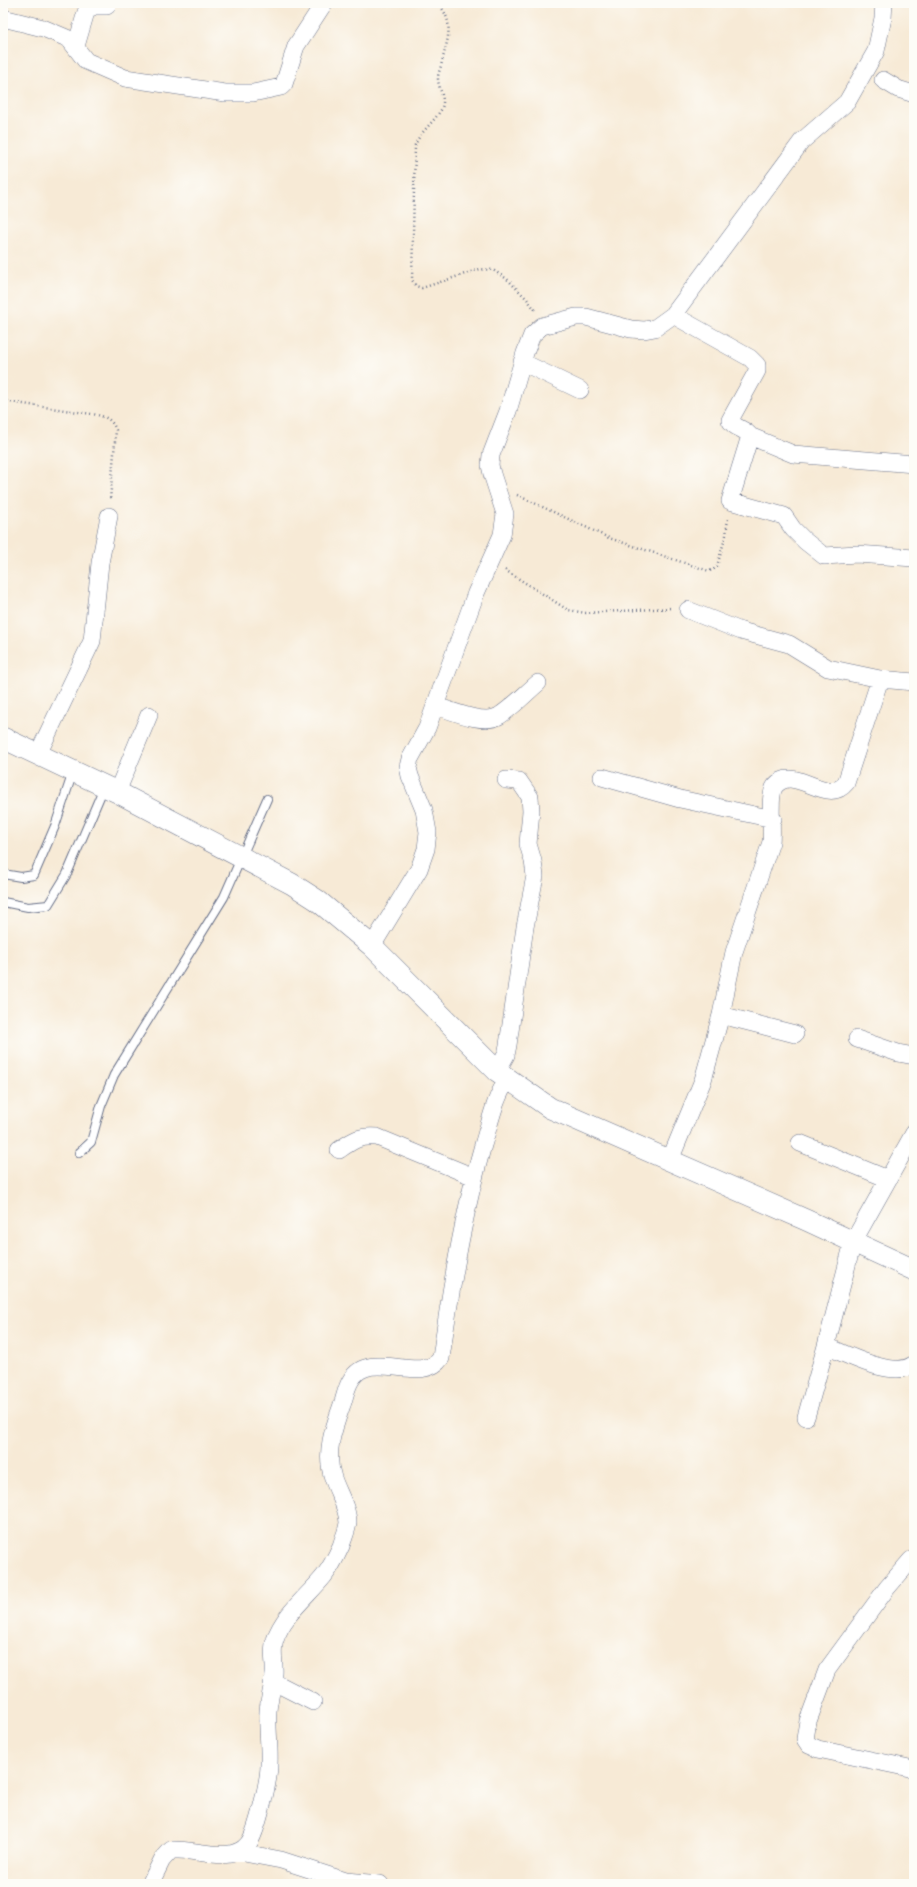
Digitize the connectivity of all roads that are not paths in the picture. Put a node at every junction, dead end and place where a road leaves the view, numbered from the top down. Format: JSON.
{"nodes":[{"id":1,"x":324,"y":3,"type":"edge"},
{"id":2,"x":884,"y":3,"type":"edge"},
{"id":3,"x":107,"y":6,"type":"dead end"},
{"id":4,"x":3,"y":18,"type":"edge"},
{"id":5,"x":76,"y":46,"type":"junction"},
{"id":6,"x":883,"y":80,"type":"dead end"},
{"id":7,"x":914,"y":94,"type":"edge"},
{"id":8,"x":673,"y":315,"type":"junction"},
{"id":9,"x":522,"y":362,"type":"junction"},
{"id":10,"x":580,"y":390,"type":"dead end"},
{"id":11,"x":750,"y":436,"type":"junction"},
{"id":12,"x":914,"y":464,"type":"edge"},
{"id":13,"x":109,"y":516,"type":"road end"},
{"id":14,"x":914,"y":558,"type":"edge"},
{"id":15,"x":688,"y":610,"type":"road end"},
{"id":16,"x":880,"y":679,"type":"junction"},
{"id":17,"x":914,"y":682,"type":"edge"},
{"id":18,"x":538,"y":683,"type":"dead end"},
{"id":19,"x":436,"y":706,"type":"junction"},
{"id":20,"x":149,"y":716,"type":"dead end"},
{"id":21,"x":3,"y":738,"type":"edge"},
{"id":22,"x":38,"y":754,"type":"junction"},
{"id":23,"x":73,"y":772,"type":"junction"},
{"id":24,"x":602,"y":777,"type":"dead end"},
{"id":25,"x":506,"y":780,"type":"dead end"},
{"id":26,"x":110,"y":789,"type":"junction"},
{"id":27,"x":267,"y":799,"type":"dead end"},
{"id":28,"x":773,"y":819,"type":"junction"},
{"id":29,"x":241,"y":857,"type":"junction"},
{"id":30,"x":3,"y":874,"type":"edge"},
{"id":31,"x":3,"y":902,"type":"edge"},
{"id":32,"x":372,"y":946,"type":"junction"},
{"id":33,"x":721,"y":1015,"type":"junction"},
{"id":34,"x":795,"y":1034,"type":"dead end"},
{"id":35,"x":857,"y":1038,"type":"dead end"},
{"id":36,"x":914,"y":1056,"type":"edge"},
{"id":37,"x":502,"y":1076,"type":"junction"},
{"id":38,"x":914,"y":1132,"type":"edge"},
{"id":39,"x":800,"y":1143,"type":"dead end"},
{"id":40,"x":339,"y":1150,"type":"dead end"},
{"id":41,"x":79,"y":1153,"type":"dead end"},
{"id":42,"x":670,"y":1160,"type":"junction"},
{"id":43,"x":474,"y":1177,"type":"junction"},
{"id":44,"x":888,"y":1179,"type":"junction"},
{"id":45,"x":853,"y":1242,"type":"junction"},
{"id":46,"x":914,"y":1270,"type":"edge"},
{"id":47,"x":826,"y":1346,"type":"junction"},
{"id":48,"x":914,"y":1364,"type":"edge"},
{"id":49,"x":806,"y":1417,"type":"dead end"},
{"id":50,"x":911,"y":1560,"type":"dead end"},
{"id":51,"x":272,"y":1681,"type":"junction"},
{"id":52,"x":313,"y":1702,"type":"dead end"},
{"id":53,"x":914,"y":1769,"type":"edge"},
{"id":54,"x":239,"y":1852,"type":"junction"},
{"id":55,"x":150,"y":1884,"type":"edge"},
{"id":56,"x":380,"y":1884,"type":"edge"}],
"edges":[{"from":1,"to":5,"type":"street"},
{"from":2,"to":8,"type":"street"},
{"from":3,"to":5,"type":"street"},
{"from":4,"to":5,"type":"street"},
{"from":6,"to":7,"type":"street"},
{"from":8,"to":9,"type":"street"},
{"from":8,"to":11,"type":"street"},
{"from":9,"to":10,"type":"street"},
{"from":9,"to":19,"type":"street"},
{"from":11,"to":12,"type":"street"},
{"from":11,"to":14,"type":"street"},
{"from":13,"to":22,"type":"street"},
{"from":15,"to":16,"type":"street"},
{"from":16,"to":17,"type":"street"},
{"from":16,"to":28,"type":"street"},
{"from":18,"to":19,"type":"street"},
{"from":19,"to":32,"type":"street"},
{"from":20,"to":26,"type":"street"},
{"from":21,"to":22,"type":"street"},
{"from":22,"to":23,"type":"street"},
{"from":23,"to":26,"type":"street"},
{"from":23,"to":30,"type":"lane"},
{"from":24,"to":28,"type":"street"},
{"from":25,"to":37,"type":"street"},
{"from":26,"to":29,"type":"street"},
{"from":26,"to":31,"type":"lane"},
{"from":27,"to":29,"type":"lane"},
{"from":28,"to":33,"type":"street"},
{"from":29,"to":32,"type":"street"},
{"from":29,"to":41,"type":"lane"},
{"from":32,"to":37,"type":"street"},
{"from":33,"to":34,"type":"street"},
{"from":33,"to":42,"type":"street"},
{"from":35,"to":36,"type":"street"},
{"from":37,"to":42,"type":"street"},
{"from":37,"to":43,"type":"street"},
{"from":38,"to":44,"type":"street"},
{"from":39,"to":44,"type":"street"},
{"from":40,"to":43,"type":"street"},
{"from":42,"to":45,"type":"street"},
{"from":43,"to":51,"type":"street"},
{"from":44,"to":45,"type":"street"},
{"from":45,"to":46,"type":"street"},
{"from":45,"to":47,"type":"street"},
{"from":47,"to":48,"type":"street"},
{"from":47,"to":49,"type":"street"},
{"from":50,"to":53,"type":"street"},
{"from":51,"to":52,"type":"street"},
{"from":51,"to":54,"type":"street"},
{"from":54,"to":55,"type":"street"},
{"from":54,"to":56,"type":"street"}]}
